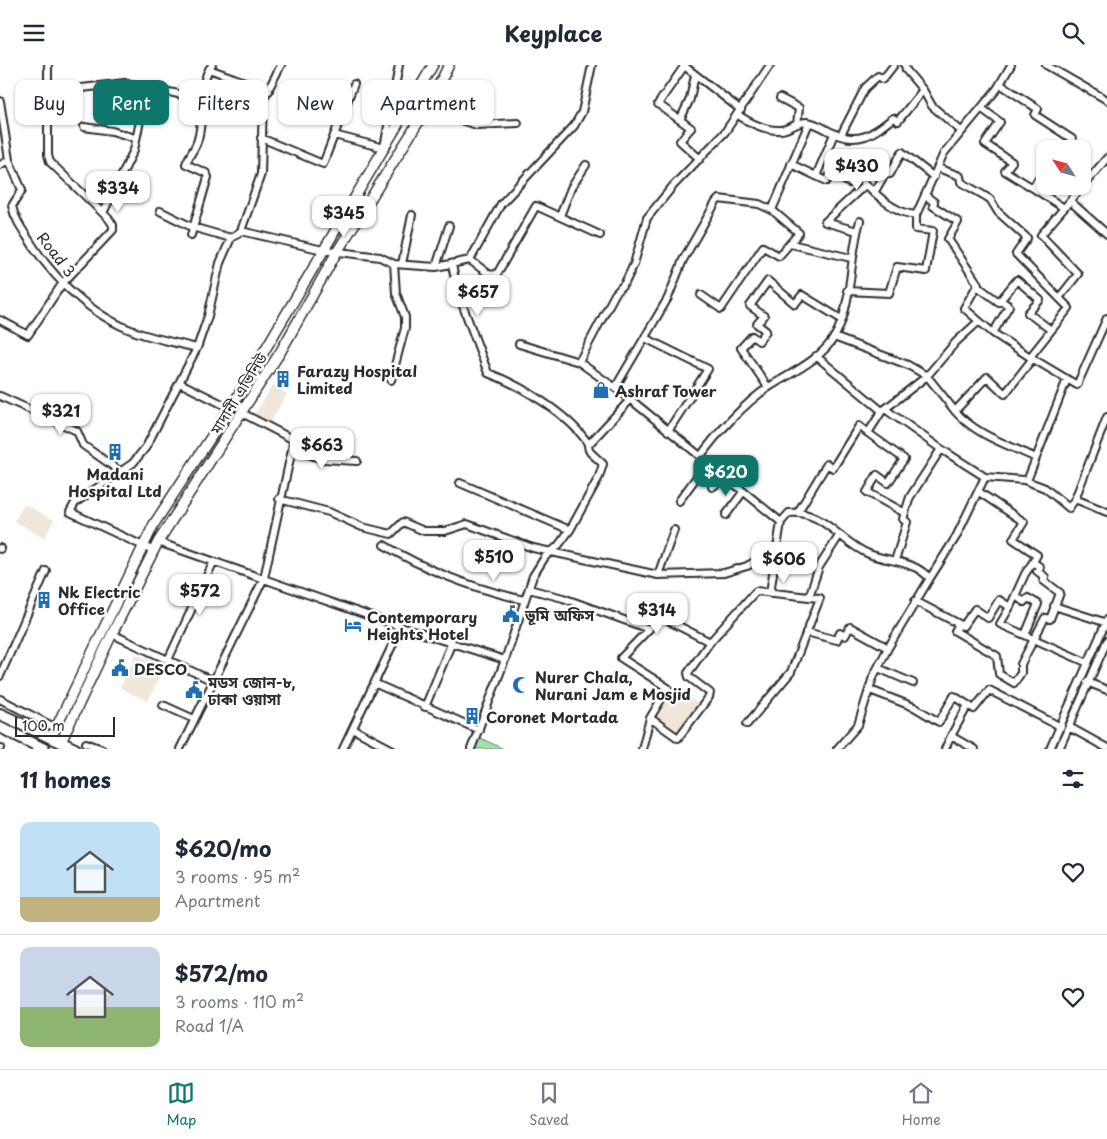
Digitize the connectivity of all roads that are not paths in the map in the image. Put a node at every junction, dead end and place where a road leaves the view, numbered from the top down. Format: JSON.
{"nodes":[{"id":1,"x":48,"y":65,"type":"edge"},
{"id":2,"x":281,"y":65,"type":"edge"},
{"id":3,"x":400,"y":65,"type":"edge"},
{"id":4,"x":433,"y":65,"type":"edge"},
{"id":5,"x":449,"y":65,"type":"edge"},
{"id":6,"x":592,"y":65,"type":"edge"},
{"id":7,"x":684,"y":65,"type":"edge"},
{"id":8,"x":770,"y":65,"type":"edge"},
{"id":9,"x":894,"y":65,"type":"edge"},
{"id":10,"x":905,"y":65,"type":"edge"},
{"id":11,"x":1011,"y":65,"type":"edge"},
{"id":12,"x":1046,"y":65,"type":"edge"},
{"id":13,"x":211,"y":67,"type":"edge"},
{"id":14,"x":695,"y":75,"type":"junction"},
{"id":15,"x":47,"y":80,"type":"edge"},
{"id":16,"x":208,"y":80,"type":"edge"},
{"id":17,"x":441,"y":80,"type":"edge"},
{"id":18,"x":1000,"y":83,"type":"junction"},
{"id":19,"x":354,"y":84,"type":"dead end"},
{"id":20,"x":923,"y":90,"type":"junction"},
{"id":21,"x":269,"y":91,"type":"junction"},
{"id":22,"x":780,"y":97,"type":"dead end"},
{"id":23,"x":1107,"y":100,"type":"edge"},
{"id":24,"x":0,"y":101,"type":"edge"},
{"id":25,"x":981,"y":108,"type":"junction"},
{"id":26,"x":740,"y":113,"type":"junction"},
{"id":27,"x":680,"y":120,"type":"junction"},
{"id":28,"x":518,"y":123,"type":"dead end"},
{"id":29,"x":797,"y":123,"type":"junction"},
{"id":30,"x":809,"y":123,"type":"junction"},
{"id":31,"x":494,"y":124,"type":"edge"},
{"id":32,"x":48,"y":125,"type":"edge"},
{"id":33,"x":138,"y":125,"type":"edge"},
{"id":34,"x":200,"y":125,"type":"edge"},
{"id":35,"x":417,"y":125,"type":"edge"},
{"id":36,"x":84,"y":127,"type":"dead end"},
{"id":37,"x":961,"y":131,"type":"junction"},
{"id":38,"x":838,"y":134,"type":"junction"},
{"id":39,"x":334,"y":135,"type":"junction"},
{"id":40,"x":135,"y":138,"type":"junction"},
{"id":41,"x":261,"y":138,"type":"junction"},
{"id":42,"x":1071,"y":140,"type":"edge"},
{"id":43,"x":384,"y":148,"type":"junction"},
{"id":44,"x":1107,"y":157,"type":"edge"},
{"id":45,"x":700,"y":159,"type":"junction"},
{"id":46,"x":9,"y":160,"type":"junction"},
{"id":47,"x":791,"y":164,"type":"junction"},
{"id":48,"x":0,"y":165,"type":"edge"},
{"id":49,"x":586,"y":165,"type":"dead end"},
{"id":50,"x":938,"y":167,"type":"junction"},
{"id":51,"x":816,"y":176,"type":"junction"},
{"id":52,"x":934,"y":177,"type":"junction"},
{"id":53,"x":1036,"y":182,"type":"edge"},
{"id":54,"x":866,"y":184,"type":"junction"},
{"id":55,"x":1032,"y":188,"type":"junction"},
{"id":56,"x":874,"y":193,"type":"junction"},
{"id":57,"x":926,"y":197,"type":"junction"},
{"id":58,"x":1070,"y":201,"type":"junction"},
{"id":59,"x":1064,"y":208,"type":"junction"},
{"id":60,"x":772,"y":210,"type":"junction"},
{"id":61,"x":160,"y":211,"type":"dead end"},
{"id":62,"x":103,"y":213,"type":"junction"},
{"id":63,"x":412,"y":215,"type":"dead end"},
{"id":64,"x":916,"y":215,"type":"junction"},
{"id":65,"x":560,"y":216,"type":"junction"},
{"id":66,"x":860,"y":221,"type":"dead end"},
{"id":67,"x":449,"y":226,"type":"dead end"},
{"id":68,"x":192,"y":227,"type":"junction"},
{"id":69,"x":241,"y":231,"type":"junction"},
{"id":70,"x":857,"y":231,"type":"junction"},
{"id":71,"x":1107,"y":234,"type":"edge"},
{"id":72,"x":191,"y":235,"type":"dead end"},
{"id":73,"x":600,"y":235,"type":"dead end"},
{"id":74,"x":231,"y":238,"type":"junction"},
{"id":75,"x":791,"y":244,"type":"junction"},
{"id":76,"x":323,"y":250,"type":"junction"},
{"id":77,"x":337,"y":252,"type":"junction"},
{"id":78,"x":851,"y":258,"type":"junction"},
{"id":79,"x":470,"y":260,"type":"junction"},
{"id":80,"x":394,"y":263,"type":"junction"},
{"id":81,"x":402,"y":264,"type":"junction"},
{"id":82,"x":452,"y":265,"type":"junction"},
{"id":83,"x":436,"y":267,"type":"junction"},
{"id":84,"x":62,"y":284,"type":"junction"},
{"id":85,"x":977,"y":286,"type":"junction"},
{"id":86,"x":847,"y":291,"type":"junction"},
{"id":87,"x":701,"y":295,"type":"dead end"},
{"id":88,"x":1059,"y":298,"type":"junction"},
{"id":89,"x":1000,"y":300,"type":"junction"},
{"id":90,"x":1107,"y":318,"type":"edge"},
{"id":91,"x":841,"y":319,"type":"junction"},
{"id":92,"x":0,"y":320,"type":"edge"},
{"id":93,"x":979,"y":321,"type":"junction"},
{"id":94,"x":1052,"y":330,"type":"junction"},
{"id":95,"x":993,"y":333,"type":"junction"},
{"id":96,"x":834,"y":337,"type":"junction"},
{"id":97,"x":645,"y":338,"type":"junction"},
{"id":98,"x":519,"y":344,"type":"dead end"},
{"id":99,"x":197,"y":348,"type":"junction"},
{"id":100,"x":816,"y":356,"type":"junction"},
{"id":101,"x":1032,"y":357,"type":"junction"},
{"id":102,"x":579,"y":362,"type":"junction"},
{"id":103,"x":926,"y":377,"type":"junction"},
{"id":104,"x":1067,"y":379,"type":"junction"},
{"id":105,"x":391,"y":380,"type":"dead end"},
{"id":106,"x":180,"y":383,"type":"junction"},
{"id":107,"x":768,"y":387,"type":"junction"},
{"id":108,"x":615,"y":388,"type":"junction"},
{"id":109,"x":0,"y":396,"type":"edge"},
{"id":110,"x":629,"y":401,"type":"junction"},
{"id":111,"x":230,"y":408,"type":"junction"},
{"id":112,"x":884,"y":410,"type":"junction"},
{"id":113,"x":955,"y":411,"type":"junction"},
{"id":114,"x":242,"y":413,"type":"junction"},
{"id":115,"x":1107,"y":417,"type":"edge"},
{"id":116,"x":668,"y":431,"type":"junction"},
{"id":117,"x":868,"y":433,"type":"junction"},
{"id":118,"x":589,"y":444,"type":"junction"},
{"id":119,"x":292,"y":449,"type":"junction"},
{"id":120,"x":941,"y":449,"type":"junction"},
{"id":121,"x":700,"y":457,"type":"junction"},
{"id":122,"x":1036,"y":458,"type":"junction"},
{"id":123,"x":358,"y":461,"type":"dead end"},
{"id":124,"x":707,"y":463,"type":"junction"},
{"id":125,"x":121,"y":472,"type":"junction"},
{"id":126,"x":985,"y":477,"type":"junction"},
{"id":127,"x":726,"y":478,"type":"junction"},
{"id":128,"x":1027,"y":481,"type":"junction"},
{"id":129,"x":460,"y":483,"type":"dead end"},
{"id":130,"x":712,"y":487,"type":"dead end"},
{"id":131,"x":743,"y":492,"type":"junction"},
{"id":132,"x":979,"y":492,"type":"junction"},
{"id":133,"x":279,"y":499,"type":"junction"},
{"id":134,"x":1075,"y":499,"type":"junction"},
{"id":135,"x":679,"y":501,"type":"dead end"},
{"id":136,"x":798,"y":512,"type":"junction"},
{"id":137,"x":1107,"y":512,"type":"edge"},
{"id":138,"x":905,"y":513,"type":"junction"},
{"id":139,"x":726,"y":515,"type":"dead end"},
{"id":140,"x":781,"y":522,"type":"junction"},
{"id":141,"x":570,"y":530,"type":"junction"},
{"id":142,"x":674,"y":530,"type":"dead end"},
{"id":143,"x":839,"y":536,"type":"junction"},
{"id":144,"x":158,"y":542,"type":"junction"},
{"id":145,"x":384,"y":545,"type":"dead end"},
{"id":146,"x":142,"y":546,"type":"junction"},
{"id":147,"x":154,"y":551,"type":"junction"},
{"id":148,"x":549,"y":552,"type":"junction"},
{"id":149,"x":776,"y":561,"type":"junction"},
{"id":150,"x":894,"y":561,"type":"junction"},
{"id":151,"x":1033,"y":562,"type":"junction"},
{"id":152,"x":214,"y":563,"type":"junction"},
{"id":153,"x":46,"y":571,"type":"dead end"},
{"id":154,"x":658,"y":575,"type":"junction"},
{"id":155,"x":264,"y":578,"type":"junction"},
{"id":156,"x":930,"y":578,"type":"junction"},
{"id":157,"x":529,"y":589,"type":"junction"},
{"id":158,"x":770,"y":593,"type":"junction"},
{"id":159,"x":1016,"y":596,"type":"junction"},
{"id":160,"x":809,"y":597,"type":"junction"},
{"id":161,"x":524,"y":600,"type":"junction"},
{"id":162,"x":915,"y":601,"type":"junction"},
{"id":163,"x":1054,"y":606,"type":"junction"},
{"id":164,"x":1010,"y":607,"type":"junction"},
{"id":165,"x":1106,"y":622,"type":"edge"},
{"id":166,"x":959,"y":624,"type":"junction"},
{"id":167,"x":401,"y":627,"type":"junction"},
{"id":168,"x":649,"y":629,"type":"junction"},
{"id":169,"x":806,"y":632,"type":"junction"},
{"id":170,"x":112,"y":634,"type":"junction"},
{"id":171,"x":1025,"y":635,"type":"junction"},
{"id":172,"x":1035,"y":640,"type":"junction"},
{"id":173,"x":1107,"y":641,"type":"edge"},
{"id":174,"x":452,"y":642,"type":"junction"},
{"id":175,"x":710,"y":642,"type":"junction"},
{"id":176,"x":888,"y":648,"type":"junction"},
{"id":177,"x":168,"y":660,"type":"junction"},
{"id":178,"x":506,"y":660,"type":"junction"},
{"id":179,"x":1088,"y":663,"type":"junction"},
{"id":180,"x":878,"y":668,"type":"junction"},
{"id":181,"x":0,"y":676,"type":"edge"},
{"id":182,"x":1081,"y":679,"type":"junction"},
{"id":183,"x":213,"y":681,"type":"junction"},
{"id":184,"x":913,"y":683,"type":"dead end"},
{"id":185,"x":1089,"y":683,"type":"junction"},
{"id":186,"x":376,"y":684,"type":"junction"},
{"id":187,"x":76,"y":685,"type":"junction"},
{"id":188,"x":86,"y":690,"type":"junction"},
{"id":189,"x":870,"y":690,"type":"junction"},
{"id":190,"x":1107,"y":690,"type":"edge"},
{"id":191,"x":0,"y":699,"type":"edge"},
{"id":192,"x":163,"y":705,"type":"dead end"},
{"id":193,"x":968,"y":705,"type":"junction"},
{"id":194,"x":425,"y":707,"type":"junction"},
{"id":195,"x":0,"y":714,"type":"edge"},
{"id":196,"x":650,"y":718,"type":"junction"},
{"id":197,"x":194,"y":719,"type":"junction"},
{"id":198,"x":748,"y":724,"type":"dead end"},
{"id":199,"x":0,"y":727,"type":"edge"},
{"id":200,"x":1061,"y":727,"type":"junction"},
{"id":201,"x":1070,"y":727,"type":"junction"},
{"id":202,"x":56,"y":728,"type":"junction"},
{"id":203,"x":353,"y":729,"type":"junction"},
{"id":204,"x":479,"y":730,"type":"junction"},
{"id":205,"x":951,"y":736,"type":"junction"},
{"id":206,"x":51,"y":738,"type":"junction"},
{"id":207,"x":61,"y":742,"type":"junction"},
{"id":208,"x":1096,"y":742,"type":"junction"},
{"id":209,"x":86,"y":743,"type":"dead end"},
{"id":210,"x":1107,"y":748,"type":"edge"},
{"id":211,"x":44,"y":749,"type":"edge"},
{"id":212,"x":75,"y":749,"type":"edge"},
{"id":213,"x":101,"y":749,"type":"edge"},
{"id":214,"x":180,"y":749,"type":"edge"},
{"id":215,"x":343,"y":749,"type":"edge"},
{"id":216,"x":391,"y":749,"type":"edge"},
{"id":217,"x":471,"y":749,"type":"edge"},
{"id":218,"x":642,"y":749,"type":"edge"},
{"id":219,"x":837,"y":749,"type":"edge"},
{"id":220,"x":945,"y":749,"type":"edge"},
{"id":221,"x":974,"y":749,"type":"edge"},
{"id":222,"x":1050,"y":749,"type":"edge"},
{"id":223,"x":1059,"y":749,"type":"edge"},
{"id":224,"x":1090,"y":749,"type":"edge"}],
"edges":[{"from":1,"to":15,"type":"street"},
{"from":2,"to":21,"type":"street"},
{"from":3,"to":43,"type":"street"},
{"from":4,"to":43,"type":"main road","name":"মাদানী এভিনিউ"},
{"from":5,"to":17,"type":"main road","name":"মাদানী এভিনিউ"},
{"from":6,"to":79,"type":"street"},
{"from":7,"to":14,"type":"street"},
{"from":7,"to":27,"type":"street"},
{"from":8,"to":26,"type":"street"},
{"from":9,"to":38,"type":"street"},
{"from":10,"to":20,"type":"street"},
{"from":11,"to":18,"type":"street"},
{"from":12,"to":23,"type":"street"},
{"from":13,"to":16,"type":"street"},
{"from":13,"to":21,"type":"street"},
{"from":14,"to":26,"type":"street"},
{"from":14,"to":27,"type":"street"},
{"from":18,"to":25,"type":"street"},
{"from":18,"to":42,"type":"street"},
{"from":19,"to":39,"type":"street"},
{"from":20,"to":37,"type":"street"},
{"from":20,"to":38,"type":"street"},
{"from":21,"to":41,"type":"street"},
{"from":22,"to":29,"type":"street"},
{"from":24,"to":46,"type":"street","name":"Road 3"},
{"from":25,"to":37,"type":"street"},
{"from":25,"to":55,"type":"street"},
{"from":26,"to":29,"type":"street"},
{"from":26,"to":45,"type":"street"},
{"from":27,"to":45,"type":"street"},
{"from":28,"to":31,"type":"street"},
{"from":29,"to":30,"type":"street"},
{"from":30,"to":38,"type":"street"},
{"from":30,"to":47,"type":"street"},
{"from":32,"to":62,"type":"street"},
{"from":33,"to":40,"type":"street"},
{"from":34,"to":68,"type":"street"},
{"from":35,"to":77,"type":"main road","name":"মাদানী এভিনিউ"},
{"from":36,"to":40,"type":"street"},
{"from":37,"to":50,"type":"street"},
{"from":38,"to":51,"type":"street"},
{"from":39,"to":41,"type":"street"},
{"from":39,"to":43,"type":"street"},
{"from":40,"to":62,"type":"street"},
{"from":41,"to":69,"type":"street"},
{"from":43,"to":76,"type":"main road","name":"মাদানী এভিনিউ"},
{"from":44,"to":58,"type":"street"},
{"from":45,"to":102,"type":"street"},
{"from":46,"to":48,"type":"street"},
{"from":46,"to":84,"type":"street","name":"Road 3"},
{"from":47,"to":51,"type":"street"},
{"from":47,"to":60,"type":"street"},
{"from":49,"to":65,"type":"street"},
{"from":50,"to":52,"type":"street"},
{"from":50,"to":88,"type":"street"},
{"from":51,"to":54,"type":"street"},
{"from":52,"to":56,"type":"street"},
{"from":52,"to":57,"type":"street"},
{"from":53,"to":55,"type":"street"},
{"from":54,"to":56,"type":"street"},
{"from":54,"to":70,"type":"street"},
{"from":55,"to":59,"type":"street"},
{"from":56,"to":64,"type":"street"},
{"from":57,"to":64,"type":"street"},
{"from":57,"to":85,"type":"street"},
{"from":58,"to":59,"type":"street"},
{"from":58,"to":71,"type":"street"},
{"from":59,"to":88,"type":"street"},
{"from":60,"to":75,"type":"street"},
{"from":60,"to":97,"type":"street"},
{"from":61,"to":68,"type":"street"},
{"from":62,"to":84,"type":"street"},
{"from":63,"to":81,"type":"street"},
{"from":64,"to":86,"type":"street"},
{"from":65,"to":73,"type":"street"},
{"from":65,"to":79,"type":"street"},
{"from":66,"to":70,"type":"street"},
{"from":67,"to":83,"type":"street"},
{"from":68,"to":72,"type":"street"},
{"from":68,"to":74,"type":"street"},
{"from":69,"to":74,"type":"street"},
{"from":69,"to":76,"type":"street"},
{"from":70,"to":78,"type":"street"},
{"from":74,"to":99,"type":"street"},
{"from":75,"to":78,"type":"street"},
{"from":75,"to":87,"type":"street"},
{"from":76,"to":77,"type":"street"},
{"from":76,"to":111,"type":"main road","name":"মাদানী এভিনিউ"},
{"from":77,"to":80,"type":"street"},
{"from":77,"to":114,"type":"main road","name":"মাদানী এভিনিউ"},
{"from":78,"to":86,"type":"street"},
{"from":79,"to":82,"type":"street"},
{"from":80,"to":81,"type":"street"},
{"from":80,"to":105,"type":"street"},
{"from":81,"to":83,"type":"street"},
{"from":82,"to":83,"type":"street"},
{"from":82,"to":118,"type":"street"},
{"from":84,"to":92,"type":"street"},
{"from":84,"to":99,"type":"street","name":"Road 3"},
{"from":85,"to":89,"type":"street"},
{"from":85,"to":93,"type":"street"},
{"from":86,"to":91,"type":"street"},
{"from":88,"to":94,"type":"street"},
{"from":89,"to":94,"type":"street"},
{"from":89,"to":95,"type":"street"},
{"from":90,"to":104,"type":"street"},
{"from":91,"to":96,"type":"street"},
{"from":91,"to":107,"type":"street"},
{"from":93,"to":95,"type":"street"},
{"from":93,"to":103,"type":"street"},
{"from":94,"to":101,"type":"street"},
{"from":95,"to":101,"type":"street"},
{"from":96,"to":100,"type":"street"},
{"from":96,"to":103,"type":"street"},
{"from":97,"to":108,"type":"street"},
{"from":97,"to":116,"type":"street"},
{"from":98,"to":102,"type":"street"},
{"from":99,"to":106,"type":"street"},
{"from":100,"to":107,"type":"street"},
{"from":100,"to":112,"type":"street"},
{"from":101,"to":104,"type":"street"},
{"from":101,"to":113,"type":"street"},
{"from":102,"to":108,"type":"street"},
{"from":103,"to":112,"type":"street"},
{"from":103,"to":113,"type":"street"},
{"from":104,"to":122,"type":"street"},
{"from":106,"to":111,"type":"street"},
{"from":106,"to":125,"type":"street"},
{"from":107,"to":121,"type":"street"},
{"from":108,"to":110,"type":"street"},
{"from":109,"to":125,"type":"street"},
{"from":110,"to":116,"type":"street"},
{"from":110,"to":118,"type":"street"},
{"from":111,"to":146,"type":"main road","name":"মাদানী এভিনিউ"},
{"from":112,"to":117,"type":"street"},
{"from":112,"to":120,"type":"street"},
{"from":113,"to":122,"type":"street"},
{"from":114,"to":119,"type":"street"},
{"from":114,"to":144,"type":"main road","name":"মাদানী এভিনিউ"},
{"from":115,"to":134,"type":"street"},
{"from":116,"to":121,"type":"street"},
{"from":117,"to":136,"type":"street"},
{"from":117,"to":138,"type":"street"},
{"from":118,"to":141,"type":"street"},
{"from":119,"to":123,"type":"street"},
{"from":119,"to":133,"type":"street"},
{"from":120,"to":126,"type":"street"},
{"from":120,"to":138,"type":"street"},
{"from":121,"to":124,"type":"street"},
{"from":122,"to":128,"type":"street"},
{"from":124,"to":127,"type":"street"},
{"from":124,"to":135,"type":"street"},
{"from":125,"to":146,"type":"street"},
{"from":126,"to":128,"type":"street"},
{"from":126,"to":132,"type":"street"},
{"from":127,"to":130,"type":"street"},
{"from":127,"to":131,"type":"street"},
{"from":128,"to":134,"type":"street"},
{"from":129,"to":141,"type":"street"},
{"from":131,"to":139,"type":"street"},
{"from":131,"to":140,"type":"street"},
{"from":132,"to":151,"type":"street"},
{"from":132,"to":156,"type":"street"},
{"from":133,"to":148,"type":"street"},
{"from":133,"to":155,"type":"street"},
{"from":134,"to":137,"type":"street"},
{"from":136,"to":140,"type":"street"},
{"from":136,"to":143,"type":"street"},
{"from":138,"to":150,"type":"street"},
{"from":140,"to":149,"type":"street"},
{"from":141,"to":148,"type":"street"},
{"from":142,"to":154,"type":"street"},
{"from":143,"to":150,"type":"street"},
{"from":143,"to":160,"type":"street"},
{"from":144,"to":147,"type":"main road","name":"মাদানী এভিনিউ"},
{"from":144,"to":152,"type":"street"},
{"from":145,"to":161,"type":"street"},
{"from":146,"to":147,"type":"street"},
{"from":146,"to":187,"type":"main road","name":"মাদানী এভিনিউ"},
{"from":147,"to":170,"type":"main road","name":"মাদানী এভিনিউ"},
{"from":148,"to":154,"type":"street"},
{"from":148,"to":157,"type":"street"},
{"from":149,"to":154,"type":"street"},
{"from":149,"to":158,"type":"street"},
{"from":150,"to":156,"type":"street"},
{"from":151,"to":159,"type":"street"},
{"from":151,"to":163,"type":"street"},
{"from":152,"to":155,"type":"street"},
{"from":152,"to":177,"type":"street"},
{"from":153,"to":181,"type":"street"},
{"from":155,"to":167,"type":"street"},
{"from":155,"to":183,"type":"street"},
{"from":156,"to":162,"type":"street"},
{"from":157,"to":161,"type":"street"},
{"from":157,"to":168,"type":"street"},
{"from":158,"to":160,"type":"street"},
{"from":158,"to":175,"type":"street"},
{"from":159,"to":164,"type":"street"},
{"from":159,"to":171,"type":"street"},
{"from":160,"to":169,"type":"street"},
{"from":161,"to":178,"type":"street"},
{"from":162,"to":166,"type":"street"},
{"from":162,"to":176,"type":"street"},
{"from":163,"to":165,"type":"street"},
{"from":163,"to":172,"type":"street"},
{"from":164,"to":166,"type":"street"},
{"from":164,"to":171,"type":"street"},
{"from":165,"to":179,"type":"street"},
{"from":166,"to":172,"type":"street"},
{"from":167,"to":174,"type":"street"},
{"from":167,"to":186,"type":"street"},
{"from":168,"to":175,"type":"street"},
{"from":168,"to":196,"type":"street"},
{"from":169,"to":176,"type":"street"},
{"from":169,"to":198,"type":"street"},
{"from":170,"to":177,"type":"street"},
{"from":170,"to":188,"type":"main road","name":"মাদানী এভিনিউ"},
{"from":171,"to":172,"type":"street"},
{"from":172,"to":179,"type":"street"},
{"from":173,"to":185,"type":"street"},
{"from":174,"to":178,"type":"street"},
{"from":174,"to":194,"type":"street"},
{"from":175,"to":196,"type":"street"},
{"from":176,"to":180,"type":"street"},
{"from":177,"to":183,"type":"street"},
{"from":178,"to":204,"type":"street"},
{"from":179,"to":182,"type":"street"},
{"from":180,"to":184,"type":"street"},
{"from":180,"to":189,"type":"street"},
{"from":182,"to":185,"type":"street"},
{"from":182,"to":200,"type":"street"},
{"from":183,"to":197,"type":"street"},
{"from":185,"to":190,"type":"street"},
{"from":185,"to":201,"type":"street"},
{"from":186,"to":194,"type":"street"},
{"from":186,"to":203,"type":"street"},
{"from":187,"to":188,"type":"main road"},
{"from":187,"to":202,"type":"main road","name":"মাদানী এভিনিউ"},
{"from":188,"to":207,"type":"main road","name":"মাদানী এভিনিউ"},
{"from":189,"to":193,"type":"street"},
{"from":189,"to":219,"type":"street"},
{"from":191,"to":202,"type":"street"},
{"from":192,"to":197,"type":"street"},
{"from":193,"to":200,"type":"street"},
{"from":193,"to":205,"type":"street"},
{"from":194,"to":204,"type":"street"},
{"from":195,"to":206,"type":"main road"},
{"from":196,"to":218,"type":"street"},
{"from":197,"to":214,"type":"street"},
{"from":199,"to":211,"type":"main road"},
{"from":200,"to":222,"type":"street"},
{"from":201,"to":208,"type":"street"},
{"from":201,"to":223,"type":"street"},
{"from":202,"to":206,"type":"main road","name":"মাদানী এভিনিউ"},
{"from":203,"to":215,"type":"street"},
{"from":203,"to":216,"type":"street"},
{"from":204,"to":217,"type":"street"},
{"from":205,"to":220,"type":"street"},
{"from":205,"to":221,"type":"street"},
{"from":206,"to":207,"type":"main road"},
{"from":207,"to":212,"type":"main road"},
{"from":208,"to":210,"type":"street"},
{"from":208,"to":224,"type":"street"},
{"from":209,"to":213,"type":"street"}]}
